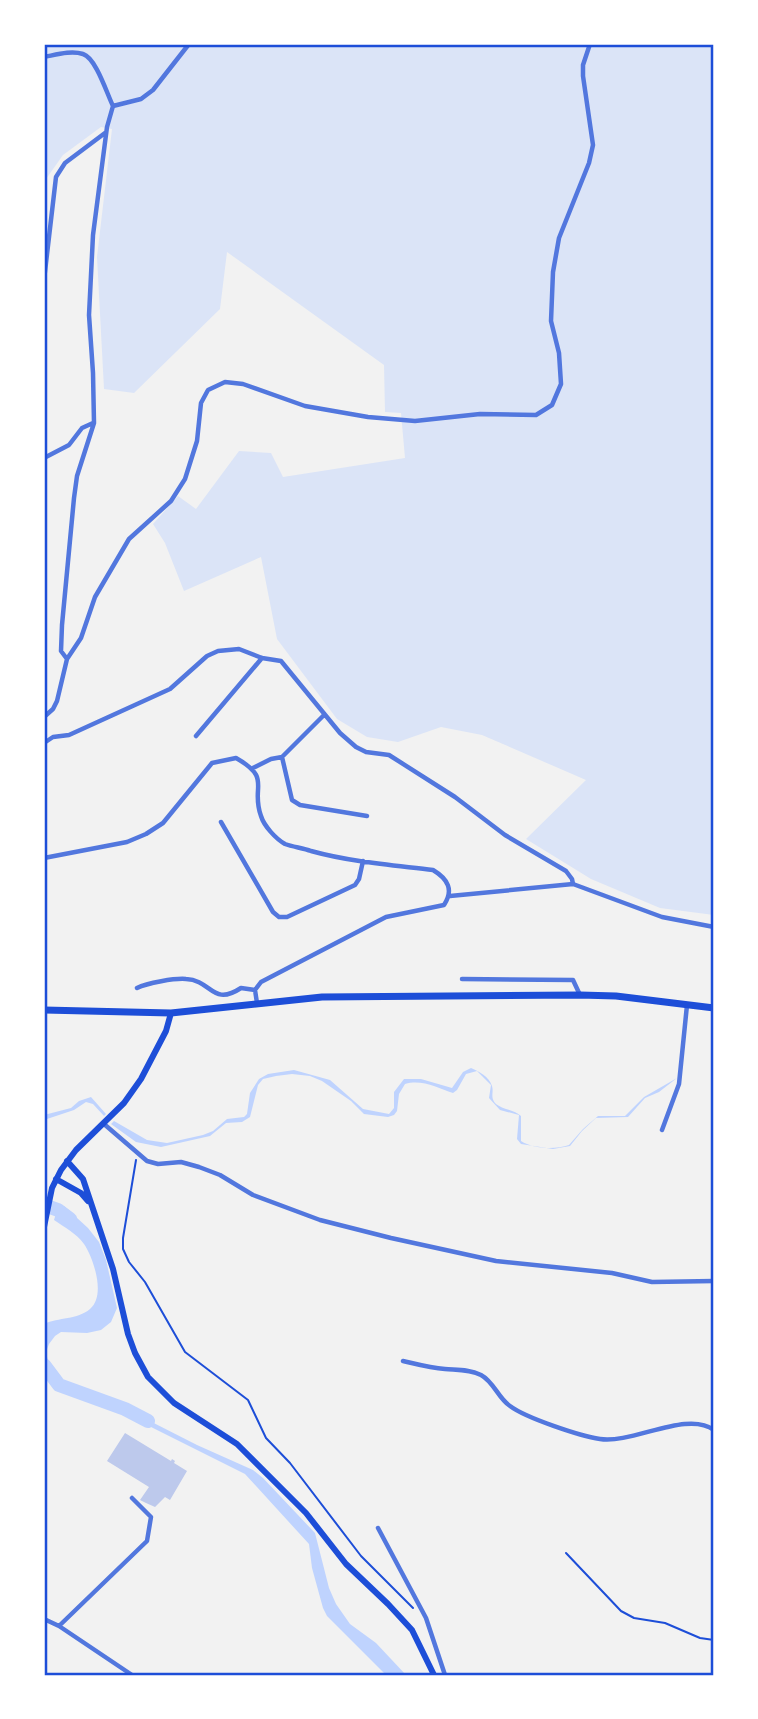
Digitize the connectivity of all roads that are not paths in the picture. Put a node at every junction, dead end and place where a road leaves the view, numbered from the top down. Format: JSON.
{"nodes":[{"id":1,"x":189,"y":44,"type":"edge"},
{"id":2,"x":590,"y":44,"type":"edge"},
{"id":3,"x":44,"y":57,"type":"edge"},
{"id":4,"x":113,"y":106,"type":"junction"},
{"id":5,"x":106,"y":133,"type":"junction"},
{"id":6,"x":44,"y":280,"type":"edge"},
{"id":7,"x":94,"y":423,"type":"junction"},
{"id":8,"x":44,"y":458,"type":"edge"},
{"id":9,"x":262,"y":658,"type":"junction"},
{"id":10,"x":66,"y":659,"type":"junction"},
{"id":11,"x":324,"y":715,"type":"junction"},
{"id":12,"x":44,"y":717,"type":"edge"},
{"id":13,"x":197,"y":736,"type":"dead end"},
{"id":14,"x":44,"y":743,"type":"edge"},
{"id":15,"x":282,"y":757,"type":"junction"},
{"id":16,"x":253,"y":768,"type":"junction"},
{"id":17,"x":367,"y":816,"type":"dead end"},
{"id":18,"x":221,"y":822,"type":"dead end"},
{"id":19,"x":44,"y":858,"type":"edge"},
{"id":20,"x":363,"y":861,"type":"junction"},
{"id":21,"x":573,"y":884,"type":"junction"},
{"id":22,"x":450,"y":896,"type":"junction"},
{"id":23,"x":714,"y":927,"type":"edge"},
{"id":24,"x":462,"y":979,"type":"dead end"},
{"id":25,"x":137,"y":988,"type":"dead end"},
{"id":26,"x":255,"y":990,"type":"junction"},
{"id":27,"x":580,"y":995,"type":"junction"},
{"id":28,"x":257,"y":1003,"type":"junction"},
{"id":29,"x":687,"y":1004,"type":"junction"},
{"id":30,"x":714,"y":1007,"type":"edge"},
{"id":31,"x":44,"y":1010,"type":"edge"},
{"id":32,"x":171,"y":1013,"type":"junction"},
{"id":33,"x":104,"y":1124,"type":"junction"},
{"id":34,"x":662,"y":1130,"type":"dead end"},
{"id":35,"x":68,"y":1161,"type":"junction"},
{"id":36,"x":56,"y":1179,"type":"junction"},
{"id":37,"x":91,"y":1206,"type":"junction"},
{"id":38,"x":44,"y":1226,"type":"edge"},
{"id":39,"x":714,"y":1281,"type":"edge"},
{"id":40,"x":402,"y":1361,"type":"dead end"},
{"id":41,"x":714,"y":1430,"type":"edge"},
{"id":42,"x":132,"y":1498,"type":"dead end"},
{"id":43,"x":378,"y":1528,"type":"dead end"},
{"id":44,"x":44,"y":1619,"type":"edge"},
{"id":45,"x":59,"y":1626,"type":"junction"},
{"id":46,"x":132,"y":1675,"type":"edge"},
{"id":47,"x":434,"y":1675,"type":"edge"},
{"id":48,"x":445,"y":1675,"type":"edge"}],
"edges":[{"from":1,"to":4,"type":"street"},
{"from":2,"to":10,"type":"street"},
{"from":3,"to":4,"type":"street"},
{"from":4,"to":5,"type":"street"},
{"from":5,"to":6,"type":"street"},
{"from":5,"to":7,"type":"street"},
{"from":7,"to":8,"type":"street"},
{"from":7,"to":10,"type":"street"},
{"from":9,"to":11,"type":"street"},
{"from":9,"to":13,"type":"street"},
{"from":9,"to":14,"type":"street"},
{"from":10,"to":12,"type":"street"},
{"from":11,"to":15,"type":"street"},
{"from":11,"to":21,"type":"street"},
{"from":15,"to":16,"type":"street"},
{"from":15,"to":17,"type":"street"},
{"from":16,"to":19,"type":"street"},
{"from":16,"to":20,"type":"street"},
{"from":18,"to":20,"type":"street"},
{"from":20,"to":22,"type":"street"},
{"from":21,"to":22,"type":"street"},
{"from":21,"to":23,"type":"street"},
{"from":22,"to":26,"type":"street"},
{"from":24,"to":27,"type":"street"},
{"from":25,"to":26,"type":"street"},
{"from":26,"to":28,"type":"street"},
{"from":27,"to":28,"type":"main road"},
{"from":27,"to":29,"type":"main road"},
{"from":28,"to":32,"type":"main road"},
{"from":29,"to":30,"type":"main road"},
{"from":29,"to":34,"type":"street"},
{"from":31,"to":32,"type":"main road"},
{"from":32,"to":33,"type":"main road"},
{"from":33,"to":35,"type":"main road"},
{"from":33,"to":39,"type":"street"},
{"from":35,"to":36,"type":"main road"},
{"from":35,"to":37,"type":"main road"},
{"from":36,"to":37,"type":"main road"},
{"from":36,"to":38,"type":"main road"},
{"from":37,"to":47,"type":"main road"},
{"from":40,"to":41,"type":"street"},
{"from":42,"to":45,"type":"street"},
{"from":43,"to":48,"type":"street"},
{"from":44,"to":45,"type":"street"},
{"from":45,"to":46,"type":"street"}]}
